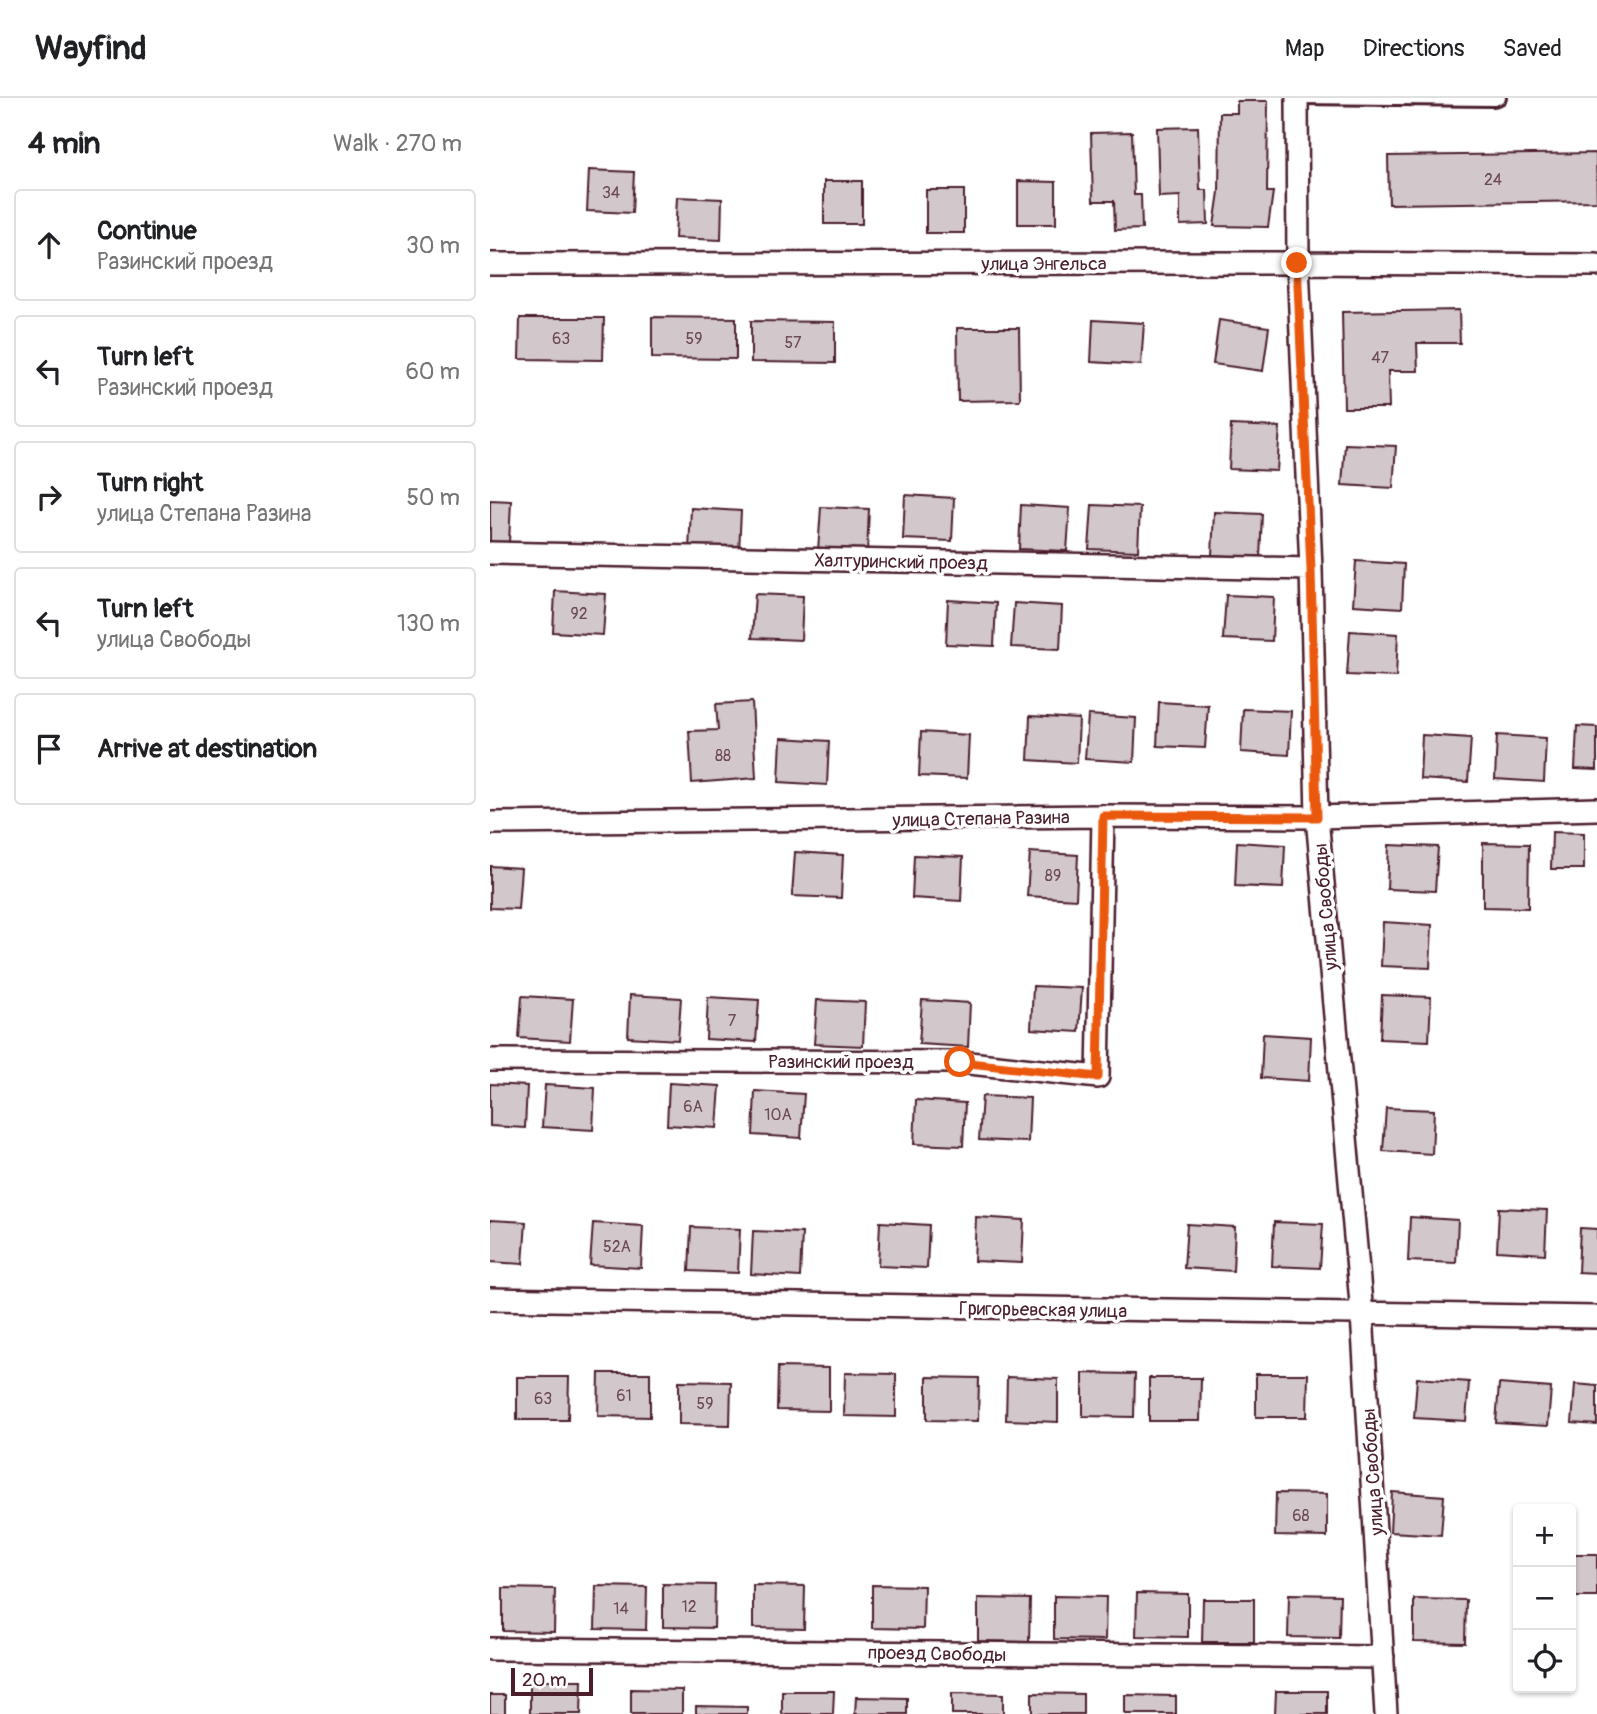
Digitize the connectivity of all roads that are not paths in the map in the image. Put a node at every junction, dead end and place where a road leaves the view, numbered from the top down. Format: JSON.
{"nodes":[{"id":1,"x":1297,"y":98,"type":"edge"},
{"id":2,"x":1496,"y":99,"type":"edge"},
{"id":3,"x":1297,"y":263,"type":"junction"},
{"id":4,"x":490,"y":264,"type":"edge"},
{"id":5,"x":1597,"y":265,"type":"edge"},
{"id":6,"x":490,"y":553,"type":"edge"},
{"id":7,"x":1311,"y":569,"type":"junction"},
{"id":8,"x":1597,"y":809,"type":"edge"},
{"id":9,"x":1103,"y":816,"type":"junction"},
{"id":10,"x":1317,"y":817,"type":"junction"},
{"id":11,"x":490,"y":823,"type":"edge"},
{"id":12,"x":490,"y":1060,"type":"edge"},
{"id":13,"x":490,"y":1299,"type":"edge"},
{"id":14,"x":1362,"y":1314,"type":"junction"},
{"id":15,"x":1597,"y":1317,"type":"edge"},
{"id":16,"x":490,"y":1649,"type":"edge"},
{"id":17,"x":1383,"y":1657,"type":"junction"},
{"id":18,"x":1386,"y":1714,"type":"edge"}],
"edges":[{"from":1,"to":2,"type":"lane"},
{"from":1,"to":3,"type":"street","name":"улица Свободы"},
{"from":3,"to":4,"type":"street","name":"улица Энгельса"},
{"from":3,"to":5,"type":"street","name":"улица Энгельса"},
{"from":3,"to":7,"type":"street","name":"улица Свободы"},
{"from":6,"to":7,"type":"street","name":"Халтуринский проезд"},
{"from":7,"to":10,"type":"street","name":"улица Свободы"},
{"from":8,"to":10,"type":"street","name":"улица Степана Разина"},
{"from":9,"to":10,"type":"street","name":"улица Степана Разина"},
{"from":9,"to":11,"type":"street","name":"улица Степана Разина"},
{"from":9,"to":12,"type":"street","name":"Разинский проезд"},
{"from":10,"to":14,"type":"street","name":"улица Свободы"},
{"from":13,"to":14,"type":"street","name":"Григорьевская улица"},
{"from":14,"to":15,"type":"street","name":"Григорьевская улица"},
{"from":14,"to":17,"type":"street","name":"улица Свободы"},
{"from":16,"to":17,"type":"street","name":"проезд Свободы"},
{"from":17,"to":18,"type":"street","name":"улица Свободы"}]}
